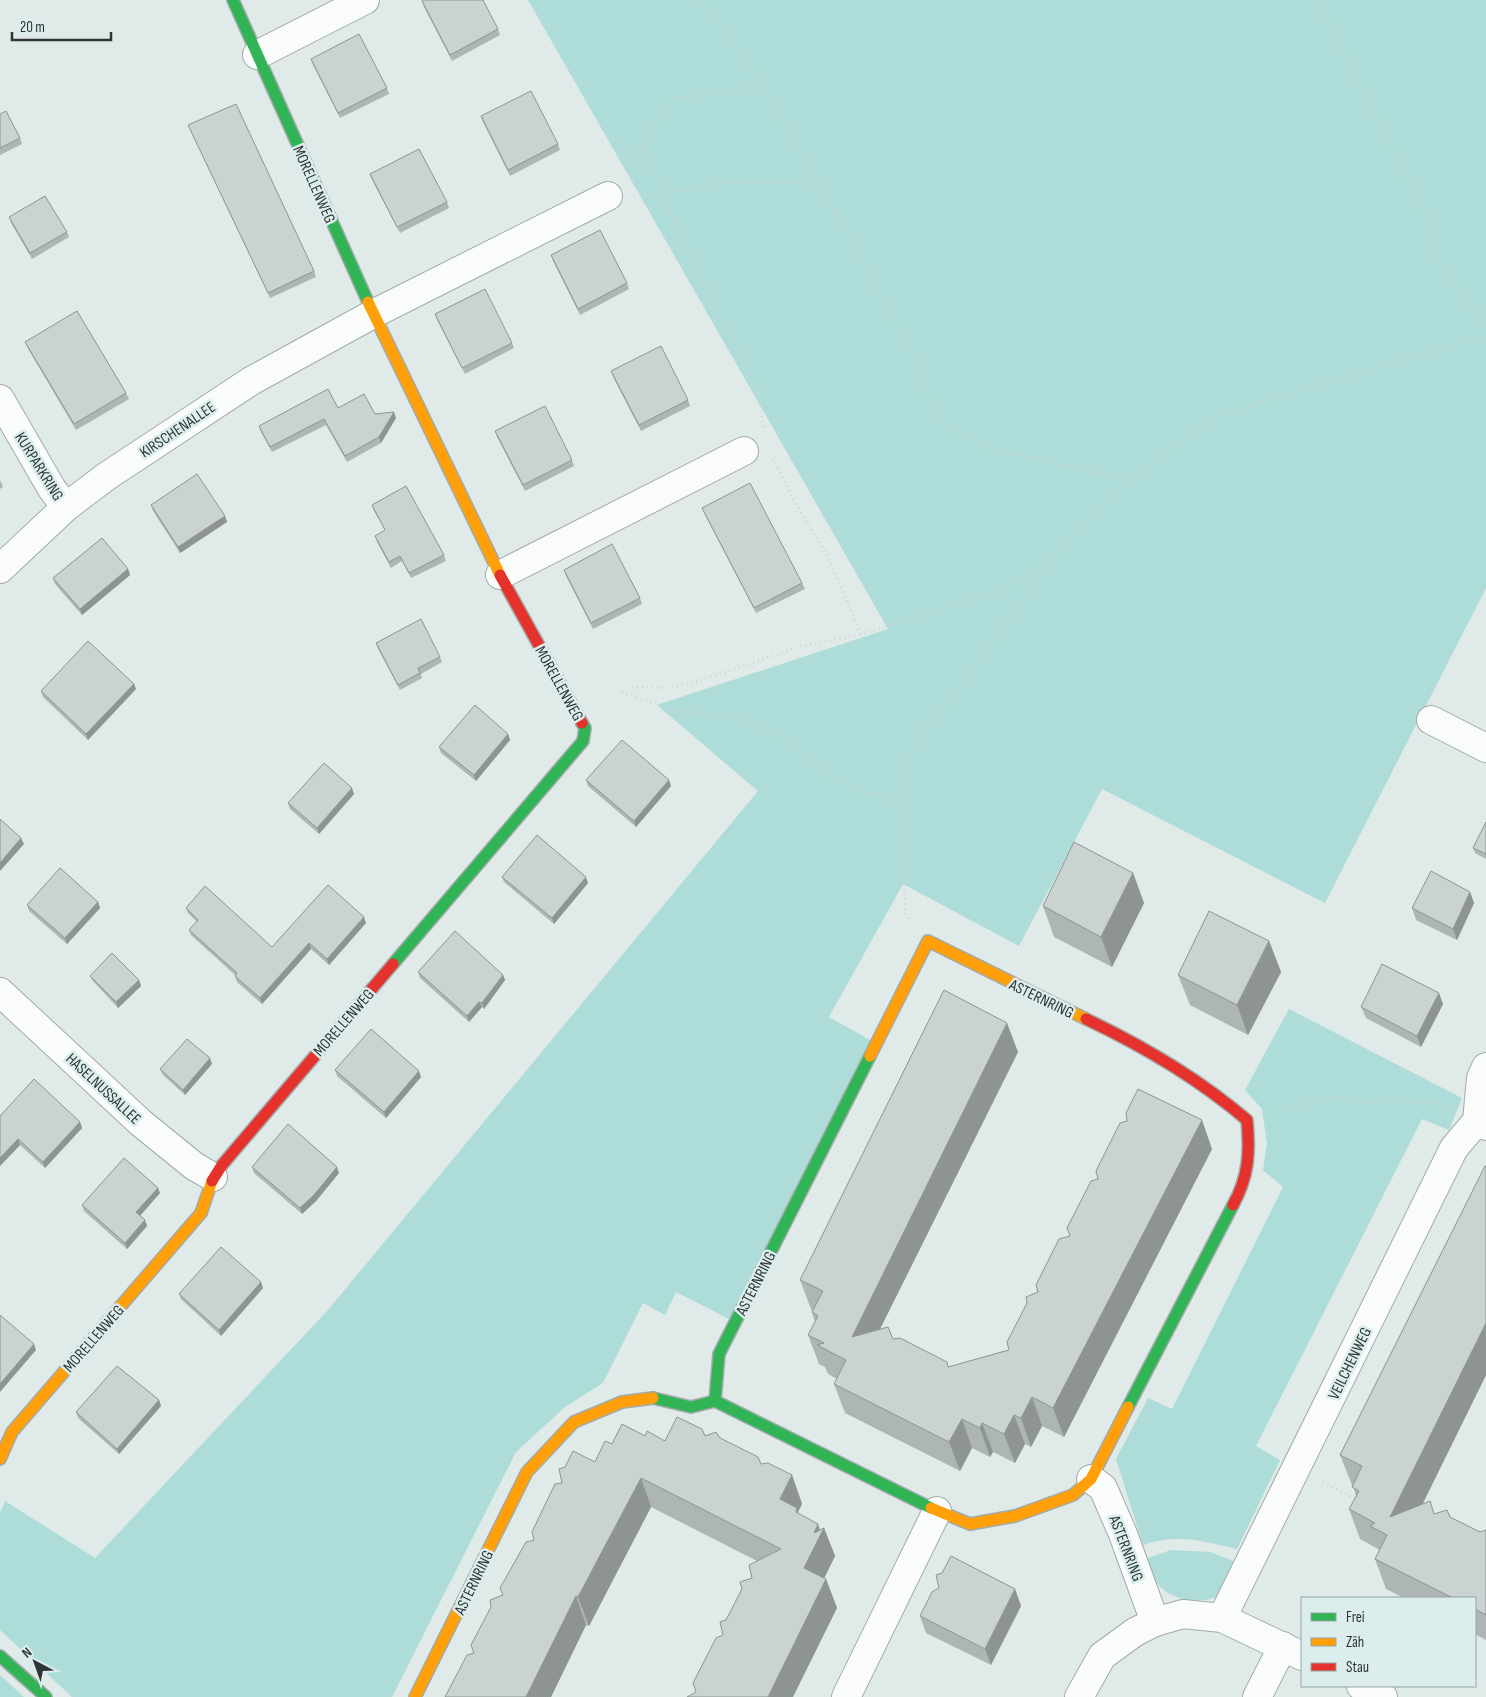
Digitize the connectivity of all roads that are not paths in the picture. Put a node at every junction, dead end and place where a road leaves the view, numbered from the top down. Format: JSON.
{"nodes":[{"id":1,"x":233,"y":0,"type":"edge"},
{"id":2,"x":365,"y":0,"type":"edge"},
{"id":3,"x":257,"y":55,"type":"junction"},
{"id":4,"x":608,"y":196,"type":"road end"},
{"id":5,"x":373,"y":314,"type":"junction"},
{"id":6,"x":0,"y":399,"type":"edge"},
{"id":7,"x":744,"y":451,"type":"dead end"},
{"id":8,"x":66,"y":507,"type":"junction"},
{"id":9,"x":0,"y":569,"type":"edge"},
{"id":10,"x":500,"y":575,"type":"junction"},
{"id":11,"x":1431,"y":720,"type":"dead end"},
{"id":12,"x":1486,"y":748,"type":"edge"},
{"id":13,"x":0,"y":992,"type":"edge"},
{"id":14,"x":1486,"y":1067,"type":"edge"},
{"id":15,"x":1481,"y":1124,"type":"edge"},
{"id":16,"x":213,"y":1177,"type":"junction"},
{"id":17,"x":715,"y":1401,"type":"junction"},
{"id":18,"x":0,"y":1459,"type":"edge"},
{"id":19,"x":1091,"y":1479,"type":"junction"},
{"id":20,"x":937,"y":1511,"type":"junction"},
{"id":21,"x":1222,"y":1618,"type":"junction"},
{"id":22,"x":1154,"y":1622,"type":"junction"},
{"id":23,"x":1292,"y":1651,"type":"edge"},
{"id":24,"x":0,"y":1656,"type":"edge"},
{"id":25,"x":1363,"y":1687,"type":"edge"},
{"id":26,"x":46,"y":1697,"type":"edge"},
{"id":27,"x":415,"y":1697,"type":"edge"},
{"id":28,"x":846,"y":1697,"type":"edge"},
{"id":29,"x":1079,"y":1697,"type":"edge"},
{"id":30,"x":1258,"y":1697,"type":"edge"},
{"id":31,"x":1383,"y":1697,"type":"edge"}],
"edges":[{"from":1,"to":3,"type":"street","name":"MORELLENWEG"},
{"from":2,"to":3,"type":"street"},
{"from":3,"to":5,"type":"street","name":"MORELLENWEG"},
{"from":4,"to":5,"type":"street"},
{"from":5,"to":8,"type":"street","name":"KIRSCHENALLEE"},
{"from":5,"to":10,"type":"street","name":"MORELLENWEG"},
{"from":6,"to":8,"type":"street","name":"KURPARKRING"},
{"from":7,"to":10,"type":"street"},
{"from":8,"to":9,"type":"street","name":"KIRSCHENALLEE"},
{"from":10,"to":16,"type":"street","name":"MORELLENWEG"},
{"from":11,"to":12,"type":"street"},
{"from":13,"to":16,"type":"street","name":"HASELNUSSALLEE"},
{"from":14,"to":15,"type":"street"},
{"from":15,"to":21,"type":"street","name":"VEILCHENWEG"},
{"from":16,"to":18,"type":"street","name":"MORELLENWEG"},
{"from":17,"to":19,"type":"street","name":"ASTERNRING"},
{"from":17,"to":20,"type":"street"},
{"from":17,"to":27,"type":"street","name":"ASTERNRING"},
{"from":19,"to":20,"type":"street"},
{"from":19,"to":22,"type":"street","name":"ASTERNRING"},
{"from":20,"to":28,"type":"street"},
{"from":21,"to":22,"type":"street"},
{"from":21,"to":23,"type":"street"},
{"from":22,"to":29,"type":"street"},
{"from":23,"to":30,"type":"street"},
{"from":24,"to":26,"type":"street"},
{"from":25,"to":31,"type":"street"}]}
